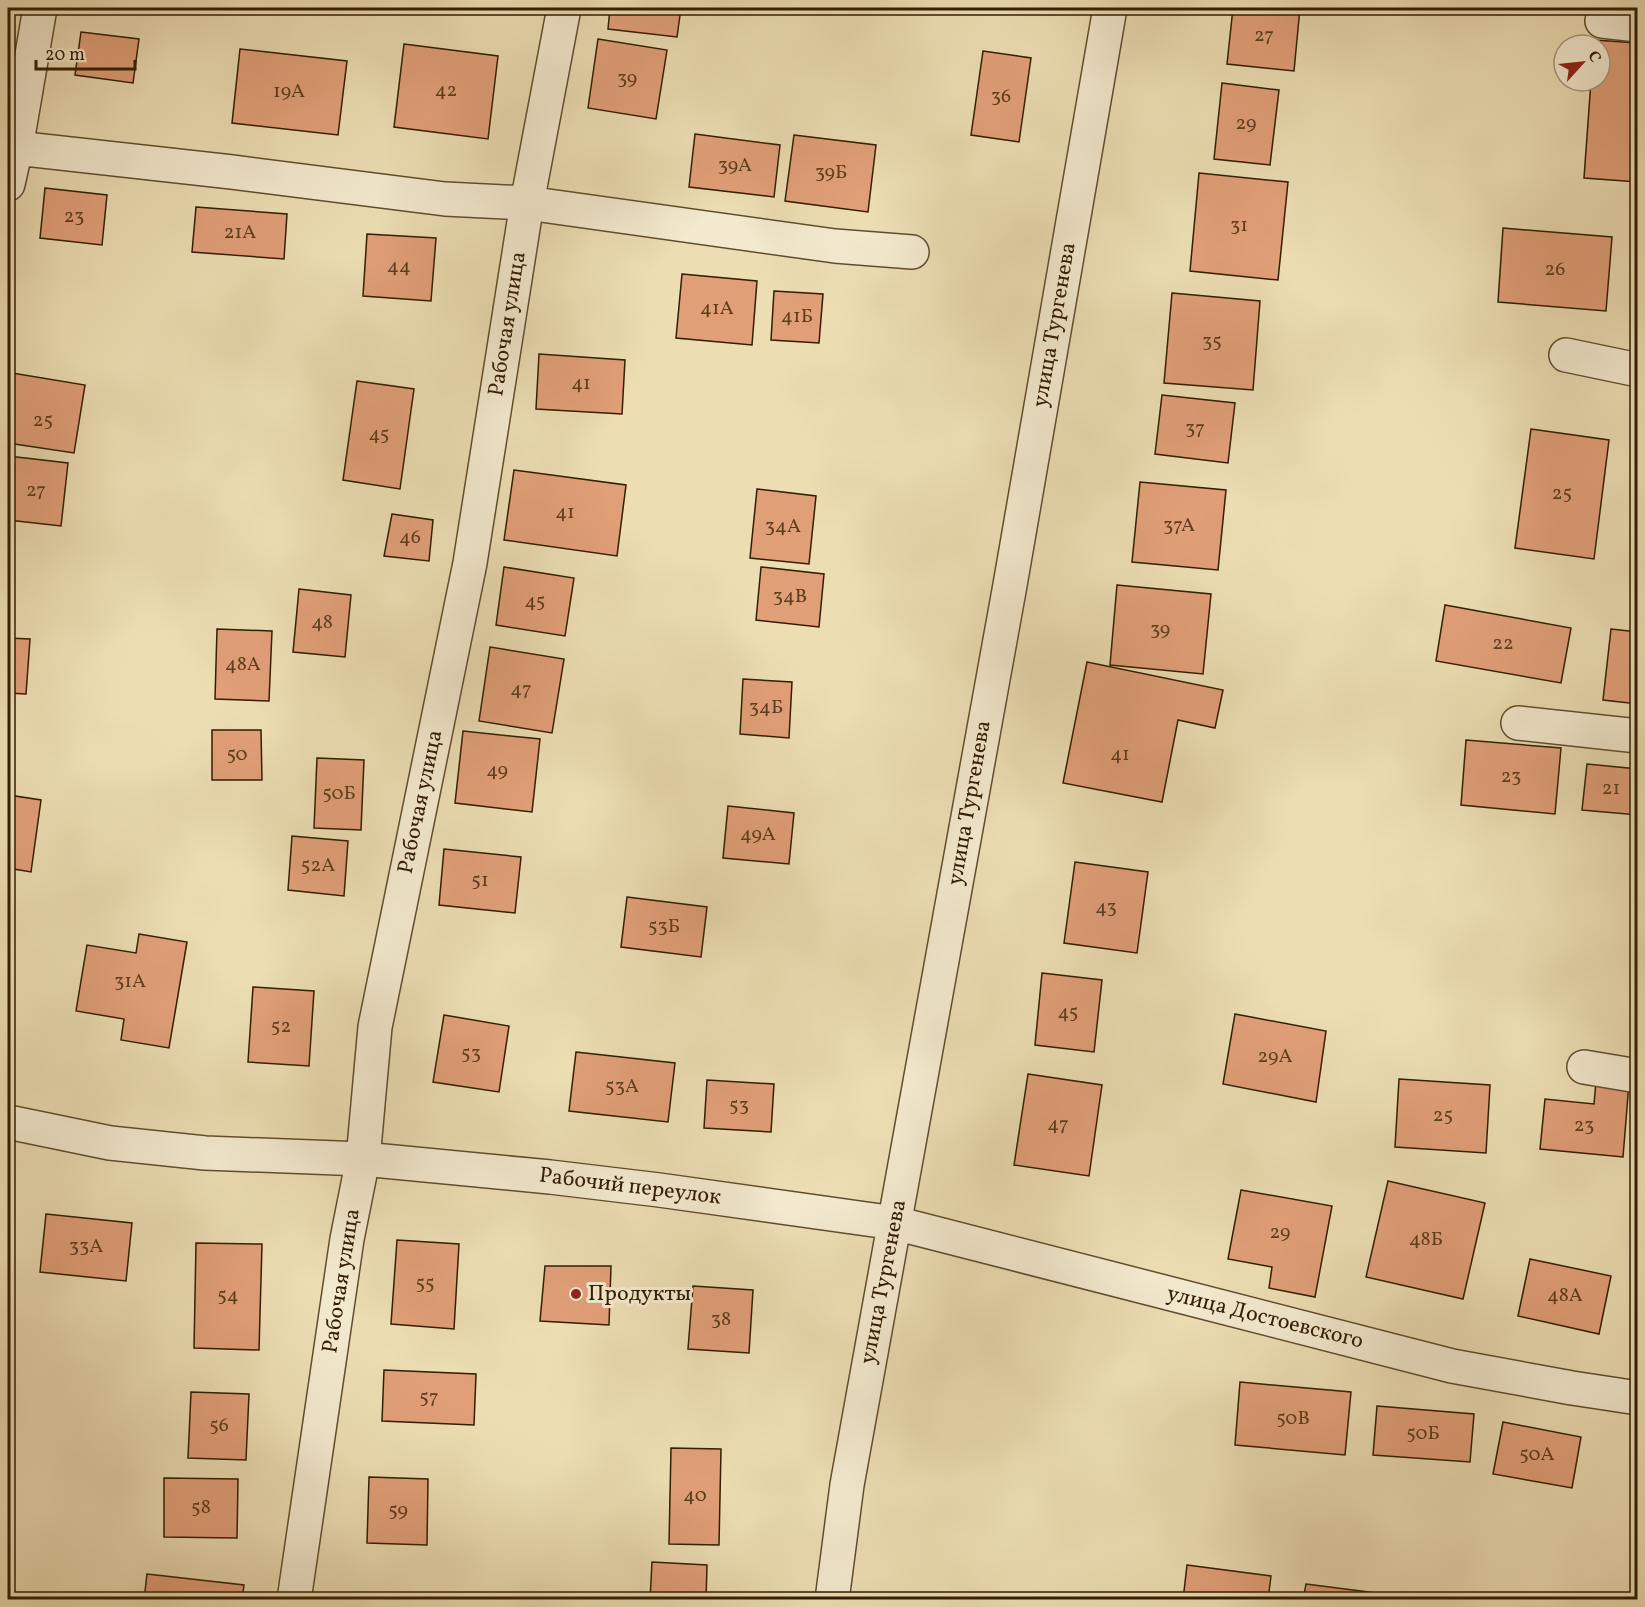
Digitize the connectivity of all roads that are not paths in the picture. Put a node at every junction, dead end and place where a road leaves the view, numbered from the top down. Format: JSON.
{"nodes":[{"id":1,"x":40,"y":8,"type":"edge"},
{"id":2,"x":564,"y":8,"type":"edge"},
{"id":3,"x":1110,"y":8,"type":"edge"},
{"id":4,"x":1602,"y":21,"type":"dead end"},
{"id":5,"x":1638,"y":26,"type":"edge"},
{"id":6,"x":16,"y":148,"type":"junction"},
{"id":7,"x":8,"y":184,"type":"edge"},
{"id":8,"x":527,"y":203,"type":"junction"},
{"id":9,"x":912,"y":252,"type":"dead end"},
{"id":10,"x":1566,"y":355,"type":"dead end"},
{"id":11,"x":1638,"y":370,"type":"edge"},
{"id":12,"x":1518,"y":723,"type":"dead end"},
{"id":13,"x":1638,"y":736,"type":"edge"},
{"id":14,"x":1584,"y":1067,"type":"dead end"},
{"id":15,"x":1638,"y":1076,"type":"edge"},
{"id":16,"x":8,"y":1122,"type":"edge"},
{"id":17,"x":363,"y":1159,"type":"junction"},
{"id":18,"x":895,"y":1223,"type":"junction"},
{"id":19,"x":1638,"y":1398,"type":"edge"},
{"id":20,"x":294,"y":1599,"type":"edge"},
{"id":21,"x":832,"y":1599,"type":"edge"}],
"edges":[{"from":1,"to":6,"type":"street"},
{"from":2,"to":8,"type":"street","name":"Рабочая улица"},
{"from":3,"to":18,"type":"street","name":"улица Тургенева"},
{"from":4,"to":5,"type":"street"},
{"from":6,"to":7,"type":"street"},
{"from":6,"to":8,"type":"street"},
{"from":8,"to":9,"type":"street"},
{"from":8,"to":17,"type":"street","name":"Рабочая улица"},
{"from":10,"to":11,"type":"street"},
{"from":12,"to":13,"type":"street"},
{"from":14,"to":15,"type":"street"},
{"from":16,"to":17,"type":"street","name":"Рабочий переулок"},
{"from":17,"to":18,"type":"street","name":"Рабочий переулок"},
{"from":17,"to":20,"type":"street","name":"Рабочая улица"},
{"from":18,"to":19,"type":"street","name":"улица Достоевского"},
{"from":18,"to":21,"type":"street","name":"улица Тургенева"}]}
